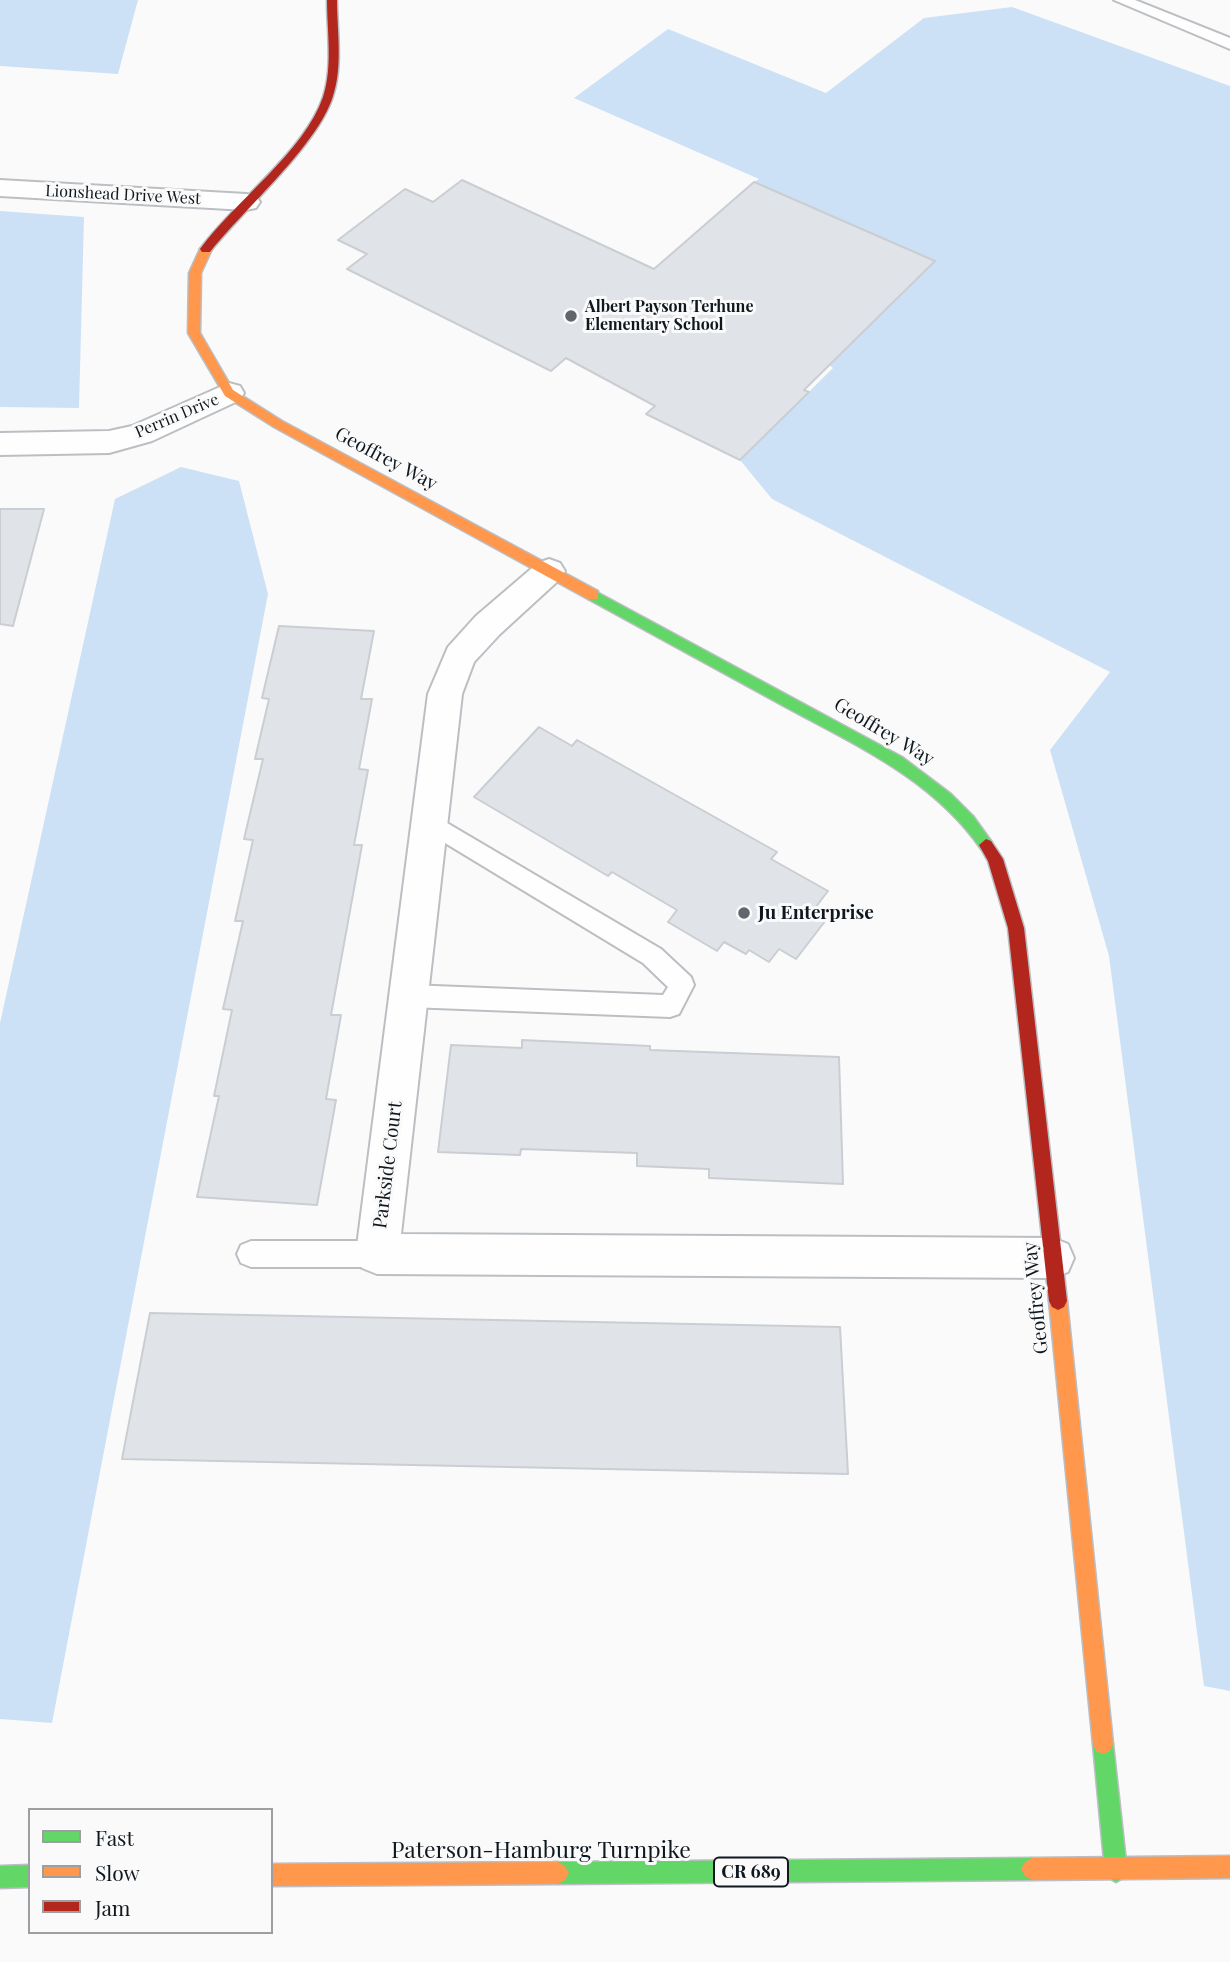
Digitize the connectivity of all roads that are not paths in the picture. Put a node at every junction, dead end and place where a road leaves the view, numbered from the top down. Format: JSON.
{"nodes":[{"id":1,"x":332,"y":0,"type":"edge"},
{"id":2,"x":1122,"y":0,"type":"edge"},
{"id":3,"x":1230,"y":44,"type":"edge"},
{"id":4,"x":0,"y":188,"type":"edge"},
{"id":5,"x":246,"y":202,"type":"junction"},
{"id":6,"x":229,"y":393,"type":"junction"},
{"id":7,"x":0,"y":444,"type":"edge"},
{"id":8,"x":549,"y":571,"type":"junction"},
{"id":9,"x":430,"y":822,"type":"junction"},
{"id":10,"x":408,"y":996,"type":"junction"},
{"id":11,"x":251,"y":1254,"type":"dead end"},
{"id":12,"x":377,"y":1254,"type":"junction"},
{"id":13,"x":1053,"y":1258,"type":"junction"},
{"id":14,"x":1230,"y":1867,"type":"edge"},
{"id":15,"x":1115,"y":1871,"type":"junction"},
{"id":16,"x":273,"y":1875,"type":"edge"},
{"id":17,"x":0,"y":1877,"type":"edge"},
{"id":18,"x":28,"y":1877,"type":"edge"}],
"edges":[{"from":1,"to":5,"type":"street","name":"Geoffrey Way"},
{"from":2,"to":3,"type":"lane"},
{"from":4,"to":5,"type":"street","name":"Lionshead Drive West"},
{"from":5,"to":6,"type":"street","name":"Geoffrey Way"},
{"from":6,"to":7,"type":"street","name":"Perrin Drive"},
{"from":6,"to":8,"type":"street","name":"Geoffrey Way"},
{"from":8,"to":9,"type":"street","name":"Parkside Court"},
{"from":8,"to":13,"type":"street","name":"Geoffrey Way"},
{"from":9,"to":10,"type":"street","name":"Parkside Court"},
{"from":9,"to":10,"type":"lane"},
{"from":10,"to":12,"type":"street","name":"Parkside Court"},
{"from":11,"to":12,"type":"lane"},
{"from":12,"to":13,"type":"street","name":"Parkside Court"},
{"from":13,"to":15,"type":"street","name":"Geoffrey Way"},
{"from":14,"to":15,"type":"street","name":"Paterson-Hamburg Turnpike","number":"CR 689"},
{"from":15,"to":16,"type":"street","name":"Paterson-Hamburg Turnpike","number":"CR 689"},
{"from":17,"to":18,"type":"street"}]}
